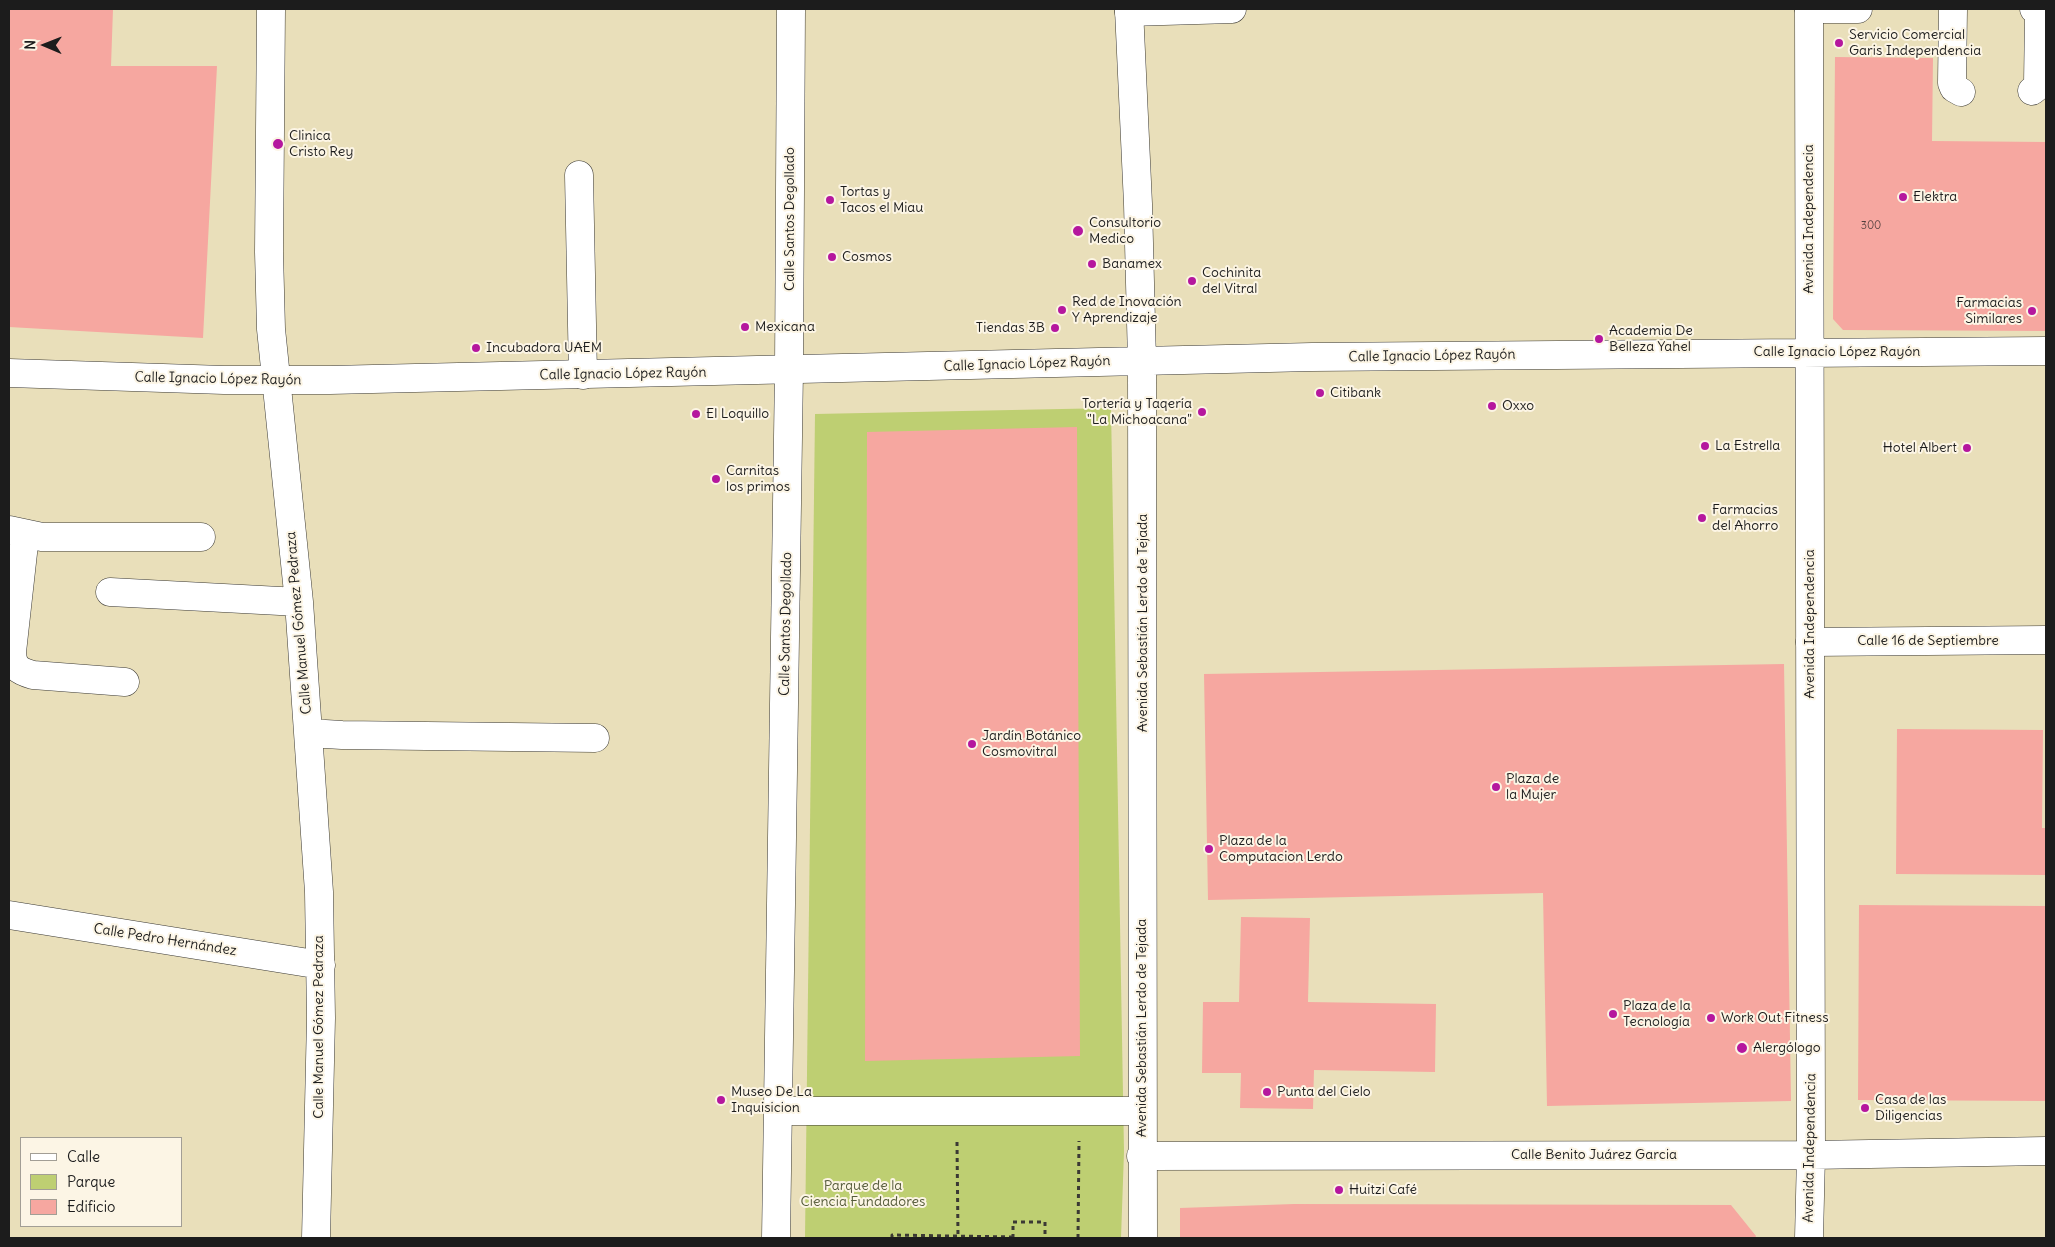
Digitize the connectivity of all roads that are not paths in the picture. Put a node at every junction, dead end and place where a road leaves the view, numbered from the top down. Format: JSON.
{"nodes":[{"id":1,"x":270,"y":9,"type":"edge"},
{"id":2,"x":791,"y":9,"type":"edge"},
{"id":3,"x":1232,"y":9,"type":"edge"},
{"id":4,"x":1809,"y":9,"type":"edge"},
{"id":5,"x":1858,"y":9,"type":"edge"},
{"id":6,"x":1953,"y":9,"type":"edge"},
{"id":7,"x":2034,"y":9,"type":"edge"},
{"id":8,"x":1129,"y":11,"type":"edge"},
{"id":9,"x":2032,"y":91,"type":"dead end"},
{"id":10,"x":1961,"y":92,"type":"dead end"},
{"id":11,"x":579,"y":175,"type":"dead end"},
{"id":12,"x":2046,"y":351,"type":"edge"},
{"id":13,"x":1809,"y":352,"type":"junction"},
{"id":14,"x":1142,"y":361,"type":"junction"},
{"id":15,"x":789,"y":370,"type":"junction"},
{"id":16,"x":9,"y":373,"type":"edge"},
{"id":17,"x":583,"y":376,"type":"junction"},
{"id":18,"x":276,"y":380,"type":"junction"},
{"id":19,"x":17,"y":532,"type":"edge"},
{"id":20,"x":201,"y":537,"type":"dead end"},
{"id":21,"x":110,"y":592,"type":"dead end"},
{"id":22,"x":299,"y":602,"type":"junction"},
{"id":23,"x":2046,"y":640,"type":"edge"},
{"id":24,"x":1810,"y":642,"type":"junction"},
{"id":25,"x":124,"y":682,"type":"dead end"},
{"id":26,"x":308,"y":733,"type":"junction"},
{"id":27,"x":595,"y":738,"type":"dead end"},
{"id":28,"x":9,"y":915,"type":"edge"},
{"id":29,"x":321,"y":965,"type":"junction"},
{"id":30,"x":778,"y":1111,"type":"junction"},
{"id":31,"x":1142,"y":1111,"type":"junction"},
{"id":32,"x":2046,"y":1151,"type":"edge"},
{"id":33,"x":1811,"y":1155,"type":"junction"},
{"id":34,"x":1141,"y":1156,"type":"junction"},
{"id":35,"x":316,"y":1238,"type":"edge"},
{"id":36,"x":776,"y":1238,"type":"edge"},
{"id":37,"x":1143,"y":1238,"type":"edge"},
{"id":38,"x":1809,"y":1238,"type":"edge"}],
"edges":[{"from":1,"to":18,"type":"main road","name":"Calle Manuel Gómez Pedraza"},
{"from":2,"to":15,"type":"main road","name":"Calle Santos Degollado"},
{"from":3,"to":8,"type":"main road"},
{"from":4,"to":5,"type":"main road"},
{"from":4,"to":13,"type":"main road","name":"Avenida Independencia"},
{"from":6,"to":10,"type":"main road"},
{"from":7,"to":9,"type":"main road"},
{"from":8,"to":14,"type":"main road","name":"Avenida Sebastián Lerdo de Tejada"},
{"from":11,"to":17,"type":"main road"},
{"from":12,"to":13,"type":"main road","name":"Calle Ignacio López Rayón"},
{"from":13,"to":14,"type":"main road","name":"Calle Ignacio López Rayón"},
{"from":13,"to":24,"type":"main road","name":"Avenida Independencia"},
{"from":14,"to":15,"type":"main road","name":"Calle Ignacio López Rayón"},
{"from":14,"to":31,"type":"main road","name":"Avenida Sebastián Lerdo de Tejada"},
{"from":15,"to":17,"type":"main road","name":"Calle Ignacio López Rayón"},
{"from":15,"to":30,"type":"main road","name":"Calle Santos Degollado"},
{"from":16,"to":18,"type":"main road","name":"Calle Ignacio López Rayón"},
{"from":17,"to":18,"type":"main road","name":"Calle Ignacio López Rayón"},
{"from":18,"to":22,"type":"main road","name":"Calle Manuel Gómez Pedraza"},
{"from":19,"to":20,"type":"main road"},
{"from":19,"to":25,"type":"main road"},
{"from":21,"to":22,"type":"main road"},
{"from":22,"to":26,"type":"main road","name":"Calle Manuel Gómez Pedraza"},
{"from":23,"to":24,"type":"main road","name":"Calle 16 de Septiembre"},
{"from":24,"to":33,"type":"main road","name":"Avenida Independencia"},
{"from":26,"to":27,"type":"main road"},
{"from":26,"to":29,"type":"main road","name":"Calle Manuel Gómez Pedraza"},
{"from":28,"to":29,"type":"main road","name":"Calle Pedro Hernández"},
{"from":29,"to":35,"type":"main road","name":"Calle Manuel Gómez Pedraza"},
{"from":30,"to":31,"type":"main road"},
{"from":30,"to":36,"type":"main road","name":"Calle Santos Degollado"},
{"from":31,"to":34,"type":"main road","name":"Avenida Sebastián Lerdo de Tejada"},
{"from":32,"to":33,"type":"main road","name":"Calle Benito Juárez Garcia"},
{"from":33,"to":34,"type":"main road","name":"Calle Benito Juárez Garcia"},
{"from":33,"to":38,"type":"main road","name":"Avenida Independencia"},
{"from":34,"to":37,"type":"main road","name":"Avenida Sebastián Lerdo de Tejada"}]}
